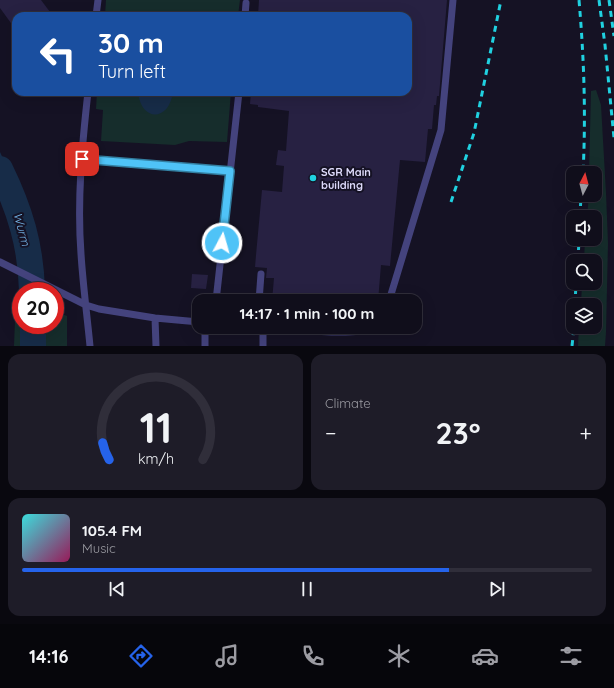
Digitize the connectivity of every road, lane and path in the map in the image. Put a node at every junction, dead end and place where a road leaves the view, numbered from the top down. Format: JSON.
{"nodes":[{"id":1,"x":98,"y":0,"type":"edge"},
{"id":2,"x":453,"y":0,"type":"edge"},
{"id":3,"x":246,"y":3,"type":"dead end"},
{"id":4,"x":96,"y":12,"type":"edge"},
{"id":5,"x":245,"y":12,"type":"edge"},
{"id":6,"x":88,"y":96,"type":"edge"},
{"id":7,"x":239,"y":96,"type":"edge"},
{"id":8,"x":82,"y":159,"type":"junction"},
{"id":9,"x":230,"y":171,"type":"junction"},
{"id":10,"x":0,"y":262,"type":"edge"},
{"id":11,"x":262,"y":274,"type":"dead end"},
{"id":12,"x":217,"y":294,"type":"edge"},
{"id":13,"x":260,"y":294,"type":"edge"},
{"id":14,"x":391,"y":294,"type":"edge"},
{"id":15,"x":86,"y":305,"type":"junction"},
{"id":16,"x":155,"y":318,"type":"junction"},
{"id":17,"x":192,"y":321,"type":"edge"},
{"id":18,"x":205,"y":334,"type":"edge"},
{"id":19,"x":263,"y":334,"type":"edge"},
{"id":20,"x":90,"y":346,"type":"edge"},
{"id":21,"x":156,"y":346,"type":"edge"},
{"id":22,"x":205,"y":346,"type":"edge"},
{"id":23,"x":263,"y":346,"type":"edge"}],
"edges":[{"from":1,"to":4,"type":"lane"},
{"from":2,"to":14,"type":"lane"},
{"from":3,"to":5,"type":"lane"},
{"from":6,"to":8,"type":"lane"},
{"from":7,"to":9,"type":"lane"},
{"from":8,"to":9,"type":"lane"},
{"from":8,"to":15,"type":"lane"},
{"from":9,"to":12,"type":"lane"},
{"from":10,"to":15,"type":"lane"},
{"from":11,"to":13,"type":"lane"},
{"from":15,"to":16,"type":"lane"},
{"from":15,"to":20,"type":"lane"},
{"from":16,"to":17,"type":"lane"},
{"from":16,"to":21,"type":"lane"},
{"from":18,"to":22,"type":"lane"},
{"from":19,"to":23,"type":"lane"}]}
